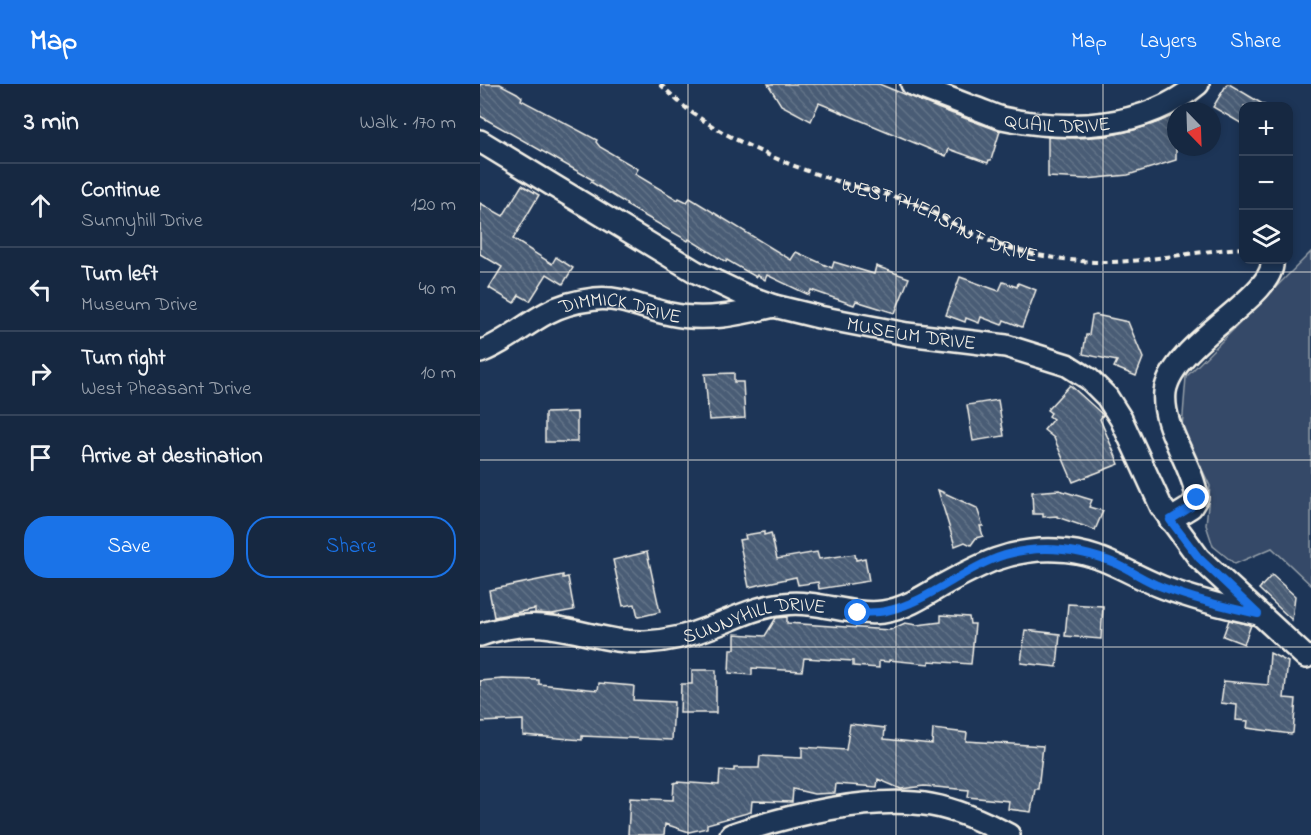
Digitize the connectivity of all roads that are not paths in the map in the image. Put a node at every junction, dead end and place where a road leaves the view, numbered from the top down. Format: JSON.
{"nodes":[{"id":1,"x":912,"y":84,"type":"edge"},
{"id":2,"x":1198,"y":84,"type":"edge"},
{"id":3,"x":480,"y":141,"type":"edge"},
{"id":4,"x":1273,"y":264,"type":"edge"},
{"id":5,"x":774,"y":306,"type":"junction"},
{"id":6,"x":480,"y":352,"type":"edge"},
{"id":7,"x":1170,"y":520,"type":"junction"},
{"id":8,"x":1258,"y":614,"type":"junction"},
{"id":9,"x":480,"y":635,"type":"edge"},
{"id":10,"x":1306,"y":657,"type":"dead end"},
{"id":11,"x":732,"y":835,"type":"edge"},
{"id":12,"x":1009,"y":835,"type":"edge"}],
"edges":[{"from":1,"to":2,"type":"street","name":"QUAIL DRIVE"},
{"from":3,"to":5,"type":"street","name":"MUSEUM DRIVE"},
{"from":4,"to":7,"type":"street"},
{"from":5,"to":6,"type":"street","name":"DIMMICK DRIVE"},
{"from":5,"to":7,"type":"street","name":"MUSEUM DRIVE"},
{"from":7,"to":8,"type":"street","name":"MUSEUM DRIVE"},
{"from":8,"to":9,"type":"street","name":"SUNNYHILL DRIVE"},
{"from":8,"to":10,"type":"street","name":"MUSEUM DRIVE"},
{"from":11,"to":12,"type":"street"}]}
